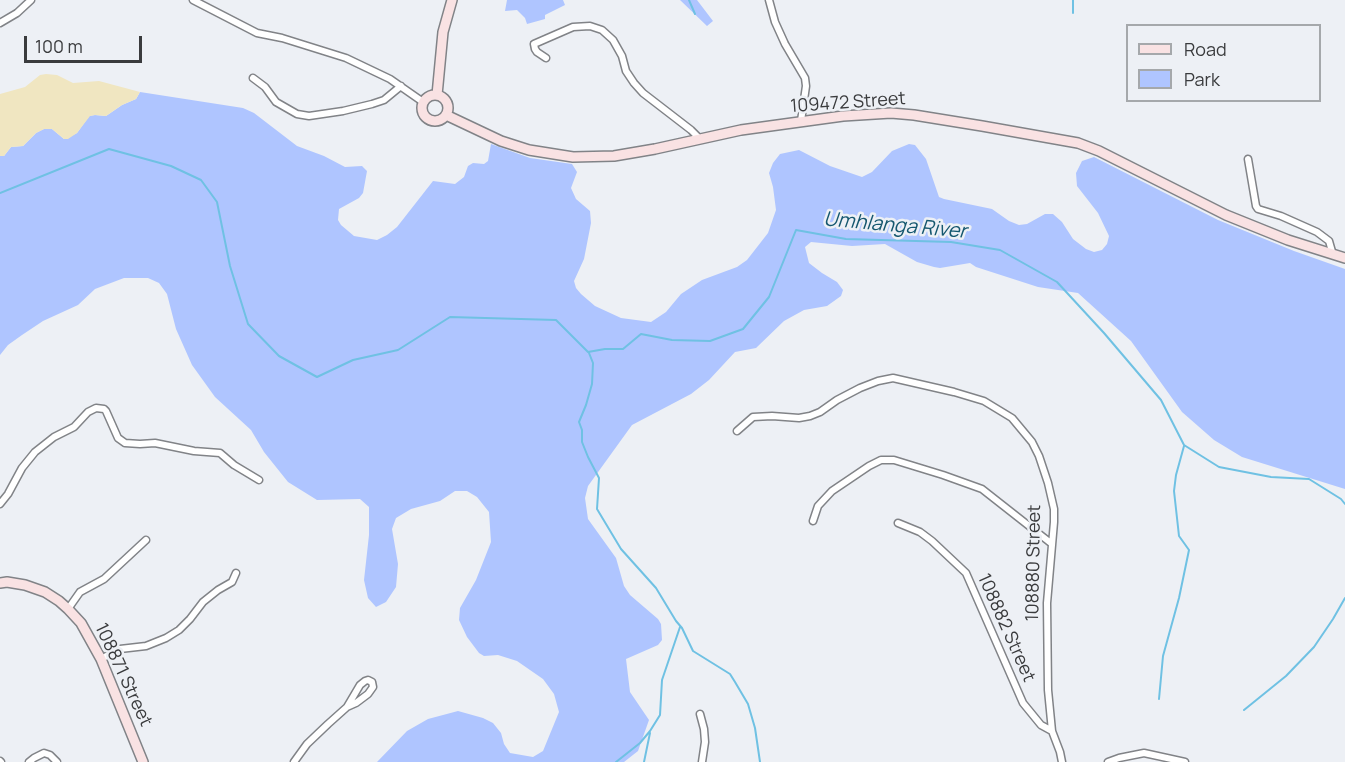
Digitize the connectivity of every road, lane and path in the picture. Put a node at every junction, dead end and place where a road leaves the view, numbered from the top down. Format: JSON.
{"nodes":[{"id":1,"x":32,"y":0,"type":"edge"},
{"id":2,"x":193,"y":0,"type":"edge"},
{"id":3,"x":452,"y":0,"type":"edge"},
{"id":4,"x":769,"y":0,"type":"edge"},
{"id":5,"x":0,"y":23,"type":"edge"},
{"id":6,"x":546,"y":58,"type":"dead end"},
{"id":7,"x":253,"y":78,"type":"dead end"},
{"id":8,"x":401,"y":86,"type":"junction"},
{"id":9,"x":437,"y":95,"type":"junction"},
{"id":10,"x":423,"y":102,"type":"junction"},
{"id":11,"x":446,"y":115,"type":"junction"},
{"id":12,"x":801,"y":121,"type":"junction"},
{"id":13,"x":700,"y":139,"type":"junction"},
{"id":14,"x":1248,"y":159,"type":"dead end"},
{"id":15,"x":1333,"y":255,"type":"junction"},
{"id":16,"x":1345,"y":258,"type":"edge"},
{"id":17,"x":737,"y":431,"type":"dead end"},
{"id":18,"x":259,"y":480,"type":"dead end"},
{"id":19,"x":0,"y":504,"type":"edge"},
{"id":20,"x":813,"y":521,"type":"dead end"},
{"id":21,"x":898,"y":523,"type":"dead end"},
{"id":22,"x":146,"y":540,"type":"dead end"},
{"id":23,"x":1052,"y":544,"type":"junction"},
{"id":24,"x":236,"y":573,"type":"dead end"},
{"id":25,"x":0,"y":584,"type":"edge"},
{"id":26,"x":68,"y":609,"type":"junction"},
{"id":27,"x":101,"y":659,"type":"junction"},
{"id":28,"x":347,"y":707,"type":"junction"},
{"id":29,"x":700,"y":714,"type":"dead end"},
{"id":30,"x":1052,"y":731,"type":"junction"},
{"id":31,"x":30,"y":762,"type":"edge"},
{"id":32,"x":57,"y":762,"type":"edge"},
{"id":33,"x":143,"y":762,"type":"edge"},
{"id":34,"x":294,"y":762,"type":"edge"},
{"id":35,"x":702,"y":762,"type":"edge"},
{"id":36,"x":1062,"y":762,"type":"edge"},
{"id":37,"x":1108,"y":762,"type":"edge"},
{"id":38,"x":1185,"y":762,"type":"edge"}],
"edges":[{"from":1,"to":5,"type":"street"},
{"from":2,"to":8,"type":"street"},
{"from":3,"to":9,"type":"street"},
{"from":4,"to":12,"type":"street"},
{"from":6,"to":13,"type":"street"},
{"from":7,"to":8,"type":"street"},
{"from":8,"to":10,"type":"street"},
{"from":9,"to":10,"type":"street"},
{"from":9,"to":11,"type":"street"},
{"from":10,"to":11,"type":"street"},
{"from":11,"to":13,"type":"street","name":"109472 Street"},
{"from":12,"to":13,"type":"street","name":"109472 Street"},
{"from":12,"to":15,"type":"street","name":"109472 Street"},
{"from":14,"to":15,"type":"street"},
{"from":15,"to":16,"type":"street","name":"109472 Street"},
{"from":17,"to":23,"type":"street","name":"108880 Street"},
{"from":18,"to":19,"type":"street"},
{"from":20,"to":23,"type":"street"},
{"from":21,"to":30,"type":"street","name":"108882 Street"},
{"from":22,"to":26,"type":"street"},
{"from":23,"to":30,"type":"street","name":"108880 Street"},
{"from":24,"to":27,"type":"street"},
{"from":25,"to":26,"type":"street","name":"108871 Street"},
{"from":26,"to":27,"type":"street","name":"108871 Street"},
{"from":27,"to":33,"type":"street","name":"108871 Street"},
{"from":28,"to":28,"type":"street"},
{"from":28,"to":34,"type":"street"},
{"from":29,"to":35,"type":"street"},
{"from":30,"to":36,"type":"street","name":"108880 Street"},
{"from":31,"to":32,"type":"street"},
{"from":37,"to":38,"type":"street"}]}
